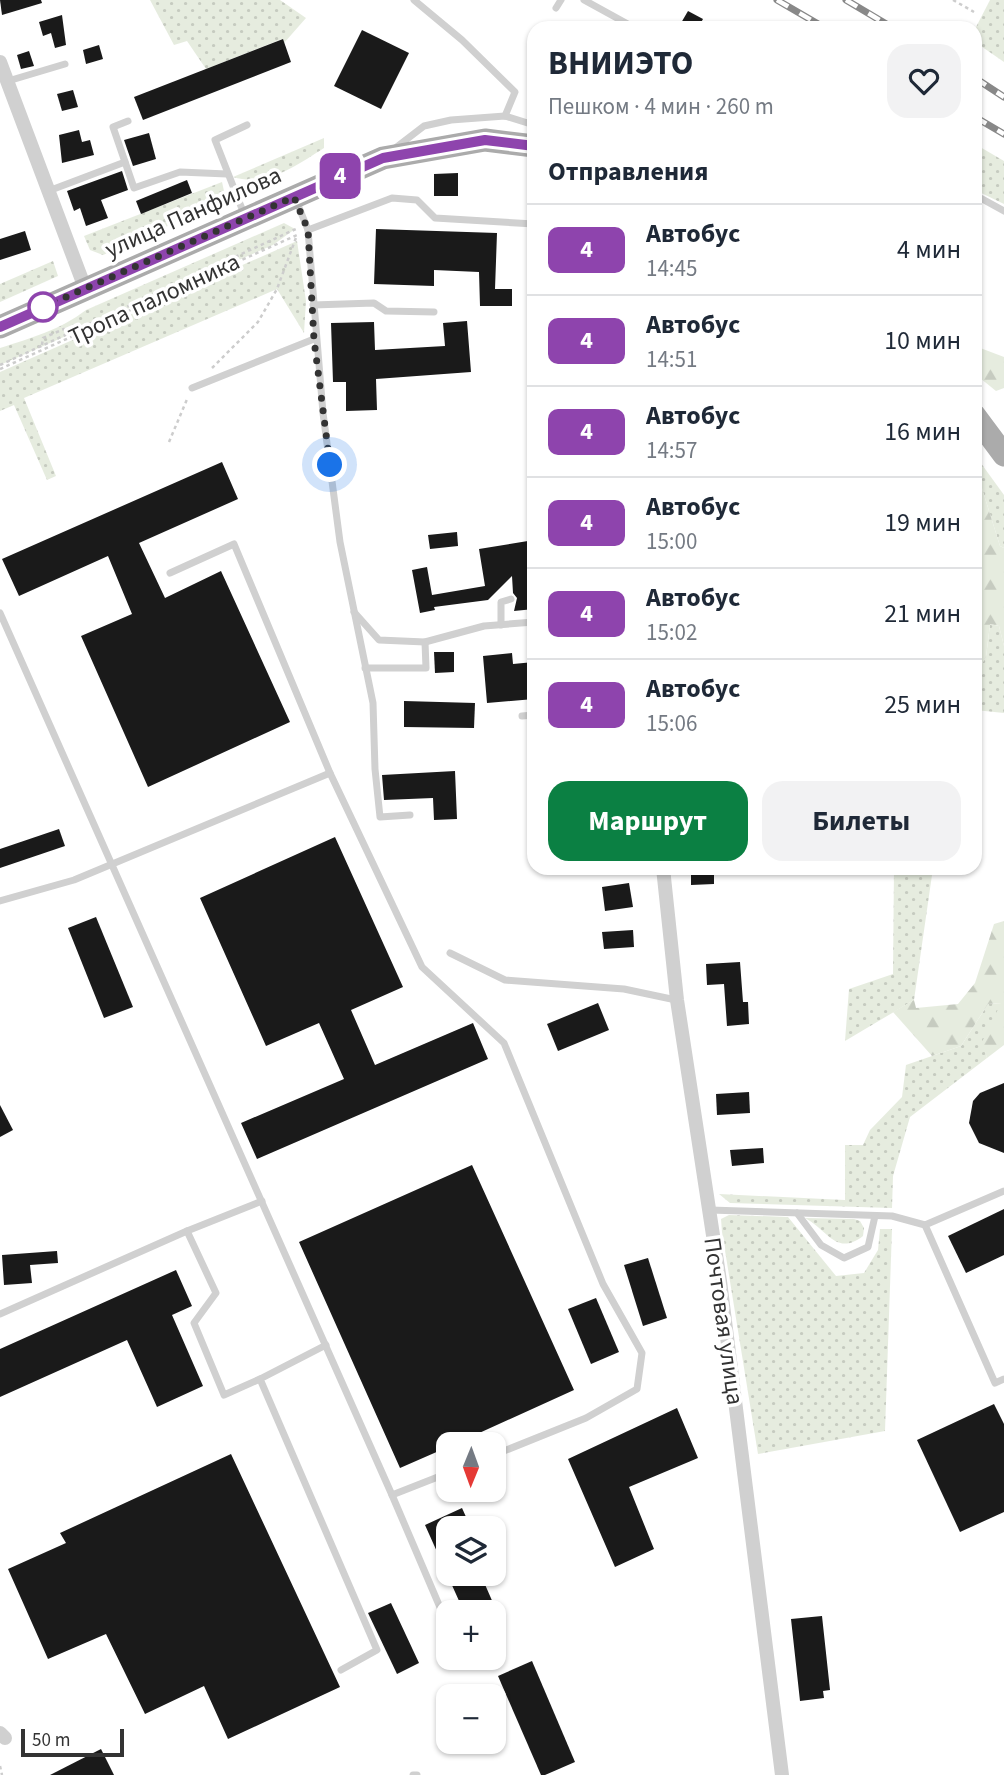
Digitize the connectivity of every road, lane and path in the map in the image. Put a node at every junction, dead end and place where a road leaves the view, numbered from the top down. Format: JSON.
{"nodes":[{"id":1,"x":414,"y":0,"type":"edge"},
{"id":2,"x":561,"y":0,"type":"edge"},
{"id":3,"x":584,"y":0,"type":"edge"},
{"id":4,"x":953,"y":0,"type":"edge"},
{"id":5,"x":556,"y":8,"type":"dead end"},
{"id":6,"x":974,"y":12,"type":"dead end"},
{"id":7,"x":622,"y":21,"type":"edge"},
{"id":8,"x":0,"y":62,"type":"edge"},
{"id":9,"x":65,"y":64,"type":"dead end"},
{"id":10,"x":7,"y":89,"type":"edge"},
{"id":11,"x":505,"y":116,"type":"junction"},
{"id":12,"x":128,"y":121,"type":"dead end"},
{"id":13,"x":527,"y":123,"type":"edge"},
{"id":14,"x":247,"y":125,"type":"dead end"},
{"id":15,"x":527,"y":145,"type":"edge"},
{"id":16,"x":383,"y":158,"type":"junction"},
{"id":17,"x":125,"y":162,"type":"junction"},
{"id":18,"x":227,"y":174,"type":"junction"},
{"id":19,"x":51,"y":190,"type":"junction"},
{"id":20,"x":294,"y":197,"type":"junction"},
{"id":21,"x":982,"y":199,"type":"edge"},
{"id":22,"x":1004,"y":211,"type":"edge"},
{"id":23,"x":246,"y":218,"type":"junction"},
{"id":24,"x":527,"y":224,"type":"edge"},
{"id":25,"x":307,"y":227,"type":"junction"},
{"id":26,"x":297,"y":235,"type":"junction"},
{"id":27,"x":85,"y":288,"type":"junction"},
{"id":28,"x":313,"y":305,"type":"junction"},
{"id":29,"x":435,"y":312,"type":"dead end"},
{"id":30,"x":0,"y":327,"type":"edge"},
{"id":31,"x":74,"y":333,"type":"junction"},
{"id":32,"x":79,"y":335,"type":"junction"},
{"id":33,"x":314,"y":340,"type":"junction"},
{"id":34,"x":42,"y":349,"type":"junction"},
{"id":35,"x":0,"y":367,"type":"edge"},
{"id":36,"x":192,"y":388,"type":"junction"},
{"id":37,"x":982,"y":425,"type":"edge"},
{"id":38,"x":169,"y":442,"type":"dead end"},
{"id":39,"x":1004,"y":455,"type":"edge"},
{"id":40,"x":170,"y":573,"type":"dead end"},
{"id":41,"x":510,"y":599,"type":"dead end"},
{"id":42,"x":0,"y":612,"type":"edge"},
{"id":43,"x":353,"y":612,"type":"junction"},
{"id":44,"x":527,"y":623,"type":"edge"},
{"id":45,"x":501,"y":625,"type":"junction"},
{"id":46,"x":425,"y":642,"type":"junction"},
{"id":47,"x":365,"y":668,"type":"junction"},
{"id":48,"x":522,"y":716,"type":"dead end"},
{"id":49,"x":527,"y":716,"type":"edge"},
{"id":50,"x":330,"y":773,"type":"junction"},
{"id":51,"x":410,"y":815,"type":"dead end"},
{"id":52,"x":112,"y":864,"type":"junction"},
{"id":53,"x":664,"y":875,"type":"edge"},
{"id":54,"x":0,"y":901,"type":"edge"},
{"id":55,"x":450,"y":953,"type":"dead end"},
{"id":56,"x":677,"y":1000,"type":"junction"},
{"id":57,"x":1004,"y":1191,"type":"edge"},
{"id":58,"x":262,"y":1201,"type":"junction"},
{"id":59,"x":709,"y":1210,"type":"junction"},
{"id":60,"x":797,"y":1213,"type":"junction"},
{"id":61,"x":875,"y":1216,"type":"junction"},
{"id":62,"x":925,"y":1225,"type":"junction"},
{"id":63,"x":187,"y":1231,"type":"junction"},
{"id":64,"x":0,"y":1314,"type":"edge"},
{"id":65,"x":326,"y":1345,"type":"junction"},
{"id":66,"x":260,"y":1379,"type":"junction"},
{"id":67,"x":1004,"y":1379,"type":"edge"},
{"id":68,"x":506,"y":1450,"type":"edge"},
{"id":69,"x":436,"y":1478,"type":"edge"},
{"id":70,"x":392,"y":1495,"type":"junction"},
{"id":71,"x":437,"y":1600,"type":"edge"},
{"id":72,"x":341,"y":1670,"type":"dead end"},
{"id":73,"x":0,"y":1766,"type":"edge"},
{"id":74,"x":2,"y":1775,"type":"edge"},
{"id":75,"x":782,"y":1775,"type":"edge"}],
"edges":[{"from":1,"to":11,"type":"lane"},
{"from":2,"to":5,"type":"lane"},
{"from":3,"to":7,"type":"lane"},
{"from":4,"to":6,"type":"path"},
{"from":8,"to":10,"type":"street"},
{"from":9,"to":10,"type":"lane"},
{"from":10,"to":19,"type":"street"},
{"from":11,"to":13,"type":"lane"},
{"from":11,"to":16,"type":"lane"},
{"from":12,"to":17,"type":"lane"},
{"from":14,"to":18,"type":"lane"},
{"from":15,"to":16,"type":"main road","name":"улица Панфилова"},
{"from":16,"to":20,"type":"main road","name":"улица Панфилова"},
{"from":17,"to":18,"type":"lane"},
{"from":17,"to":19,"type":"lane"},
{"from":18,"to":23,"type":"lane"},
{"from":19,"to":27,"type":"street"},
{"from":20,"to":23,"type":"main road","name":"улица Панфилова"},
{"from":20,"to":25,"type":"lane"},
{"from":21,"to":22,"type":"lane"},
{"from":23,"to":27,"type":"main road","name":"улица Панфилова"},
{"from":24,"to":25,"type":"lane"},
{"from":25,"to":26,"type":"path","name":"Тропа паломника"},
{"from":25,"to":28,"type":"lane"},
{"from":25,"to":31,"type":"path"},
{"from":26,"to":32,"type":"path","name":"Тропа паломника"},
{"from":26,"to":36,"type":"path"},
{"from":27,"to":30,"type":"main road","name":"улица Панфилова"},
{"from":28,"to":29,"type":"lane"},
{"from":28,"to":33,"type":"lane"},
{"from":31,"to":32,"type":"path"},
{"from":31,"to":34,"type":"path"},
{"from":31,"to":34,"type":"path"},
{"from":32,"to":34,"type":"path","name":"Тропа паломника"},
{"from":33,"to":36,"type":"lane"},
{"from":33,"to":43,"type":"lane"},
{"from":34,"to":35,"type":"path","name":"Тропа паломника"},
{"from":36,"to":38,"type":"path"},
{"from":37,"to":39,"type":"main road"},
{"from":40,"to":50,"type":"lane"},
{"from":41,"to":45,"type":"lane"},
{"from":42,"to":52,"type":"lane"},
{"from":43,"to":46,"type":"lane"},
{"from":43,"to":47,"type":"lane"},
{"from":44,"to":45,"type":"lane"},
{"from":45,"to":46,"type":"lane"},
{"from":46,"to":47,"type":"lane"},
{"from":47,"to":51,"type":"lane"},
{"from":48,"to":49,"type":"lane"},
{"from":50,"to":52,"type":"lane"},
{"from":50,"to":68,"type":"lane"},
{"from":52,"to":54,"type":"lane"},
{"from":52,"to":58,"type":"lane"},
{"from":53,"to":56,"type":"street","name":"Почтовая улица"},
{"from":55,"to":56,"type":"lane"},
{"from":56,"to":59,"type":"street","name":"Почтовая улица"},
{"from":57,"to":62,"type":"lane"},
{"from":58,"to":63,"type":"lane"},
{"from":58,"to":65,"type":"lane"},
{"from":59,"to":60,"type":"lane"},
{"from":59,"to":75,"type":"street","name":"Почтовая улица"},
{"from":60,"to":61,"type":"lane"},
{"from":60,"to":61,"type":"lane"},
{"from":61,"to":62,"type":"lane"},
{"from":62,"to":67,"type":"lane"},
{"from":63,"to":64,"type":"lane"},
{"from":63,"to":66,"type":"lane"},
{"from":65,"to":66,"type":"lane"},
{"from":65,"to":70,"type":"lane"},
{"from":66,"to":72,"type":"lane"},
{"from":69,"to":70,"type":"lane"},
{"from":70,"to":71,"type":"lane"},
{"from":73,"to":74,"type":"path"}]}
